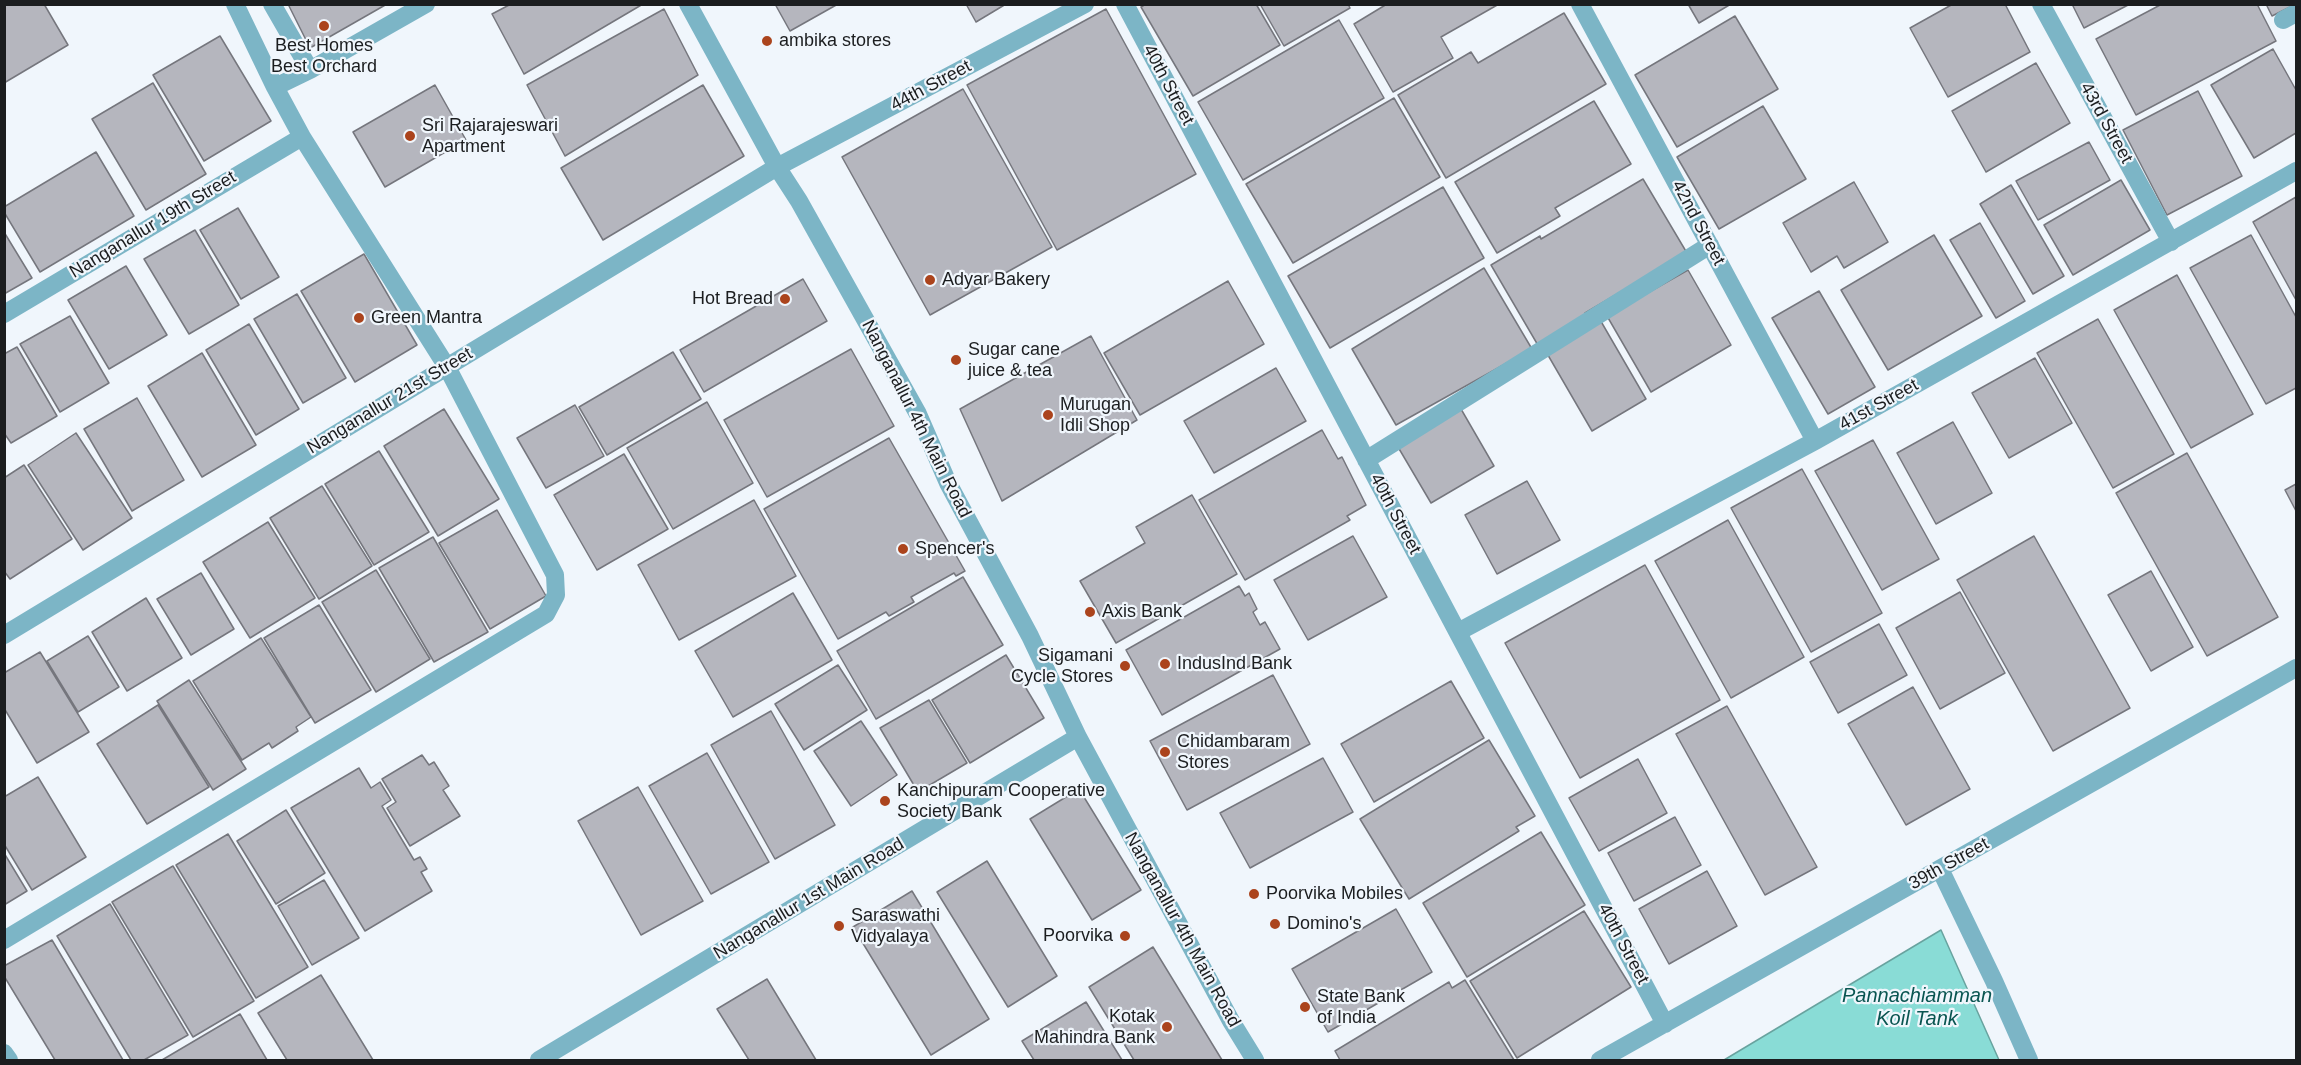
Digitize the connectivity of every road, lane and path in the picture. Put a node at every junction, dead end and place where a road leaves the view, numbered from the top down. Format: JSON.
{"nodes":[{"id":1,"x":235,"y":4,"type":"edge"},
{"id":2,"x":272,"y":4,"type":"edge"},
{"id":3,"x":426,"y":4,"type":"edge"},
{"id":4,"x":688,"y":4,"type":"edge"},
{"id":5,"x":1085,"y":4,"type":"edge"},
{"id":6,"x":1125,"y":4,"type":"edge"},
{"id":7,"x":1580,"y":4,"type":"edge"},
{"id":8,"x":2041,"y":4,"type":"edge"},
{"id":9,"x":310,"y":70,"type":"junction"},
{"id":10,"x":275,"y":87,"type":"junction"},
{"id":11,"x":302,"y":137,"type":"junction"},
{"id":12,"x":777,"y":167,"type":"junction"},
{"id":13,"x":2296,"y":171,"type":"edge"},
{"id":14,"x":2171,"y":242,"type":"junction"},
{"id":15,"x":1710,"y":245,"type":"junction"},
{"id":16,"x":4,"y":314,"type":"edge"},
{"id":17,"x":447,"y":367,"type":"junction"},
{"id":18,"x":1815,"y":441,"type":"junction"},
{"id":19,"x":1366,"y":460,"type":"junction"},
{"id":20,"x":1458,"y":632,"type":"junction"},
{"id":21,"x":4,"y":635,"type":"edge"},
{"id":22,"x":2296,"y":668,"type":"edge"},
{"id":23,"x":1078,"y":736,"type":"junction"},
{"id":24,"x":1940,"y":869,"type":"junction"},
{"id":25,"x":4,"y":940,"type":"edge"},
{"id":26,"x":1665,"y":1024,"type":"junction"},
{"id":27,"x":4,"y":1053,"type":"edge"},
{"id":28,"x":568,"y":1054,"type":"edge"},
{"id":29,"x":9,"y":1060,"type":"edge"},
{"id":30,"x":539,"y":1060,"type":"edge"},
{"id":31,"x":1255,"y":1060,"type":"edge"},
{"id":32,"x":1600,"y":1060,"type":"edge"},
{"id":33,"x":2029,"y":1060,"type":"edge"}],
"edges":[{"from":1,"to":10,"type":"street"},
{"from":2,"to":9,"type":"street"},
{"from":3,"to":9,"type":"street"},
{"from":4,"to":12,"type":"street","name":"Nanganallur 4th Main Road"},
{"from":5,"to":12,"type":"street","name":"44th Street"},
{"from":6,"to":19,"type":"street","name":"40th Street"},
{"from":7,"to":15,"type":"street","name":"42nd Street"},
{"from":8,"to":14,"type":"street","name":"43rd Street"},
{"from":9,"to":10,"type":"street"},
{"from":10,"to":11,"type":"street"},
{"from":11,"to":16,"type":"street","name":"Nanganallur 19th Street"},
{"from":11,"to":17,"type":"street"},
{"from":12,"to":17,"type":"street","name":"Nanganallur 21st Street"},
{"from":12,"to":23,"type":"street","name":"Nanganallur 4th Main Road"},
{"from":13,"to":14,"type":"street","name":"41st Street"},
{"from":14,"to":18,"type":"street","name":"41st Street"},
{"from":15,"to":18,"type":"street","name":"42nd Street"},
{"from":15,"to":19,"type":"street"},
{"from":17,"to":21,"type":"street","name":"Nanganallur 21st Street"},
{"from":17,"to":25,"type":"street"},
{"from":18,"to":20,"type":"street","name":"41st Street"},
{"from":19,"to":20,"type":"street","name":"40th Street"},
{"from":20,"to":26,"type":"street","name":"40th Street"},
{"from":22,"to":24,"type":"street","name":"39th Street"},
{"from":23,"to":28,"type":"street","name":"Nanganallur 1st Main Road"},
{"from":23,"to":31,"type":"street","name":"Nanganallur 4th Main Road"},
{"from":24,"to":26,"type":"street","name":"39th Street"},
{"from":24,"to":33,"type":"street"},
{"from":26,"to":32,"type":"street","name":"39th Street"},
{"from":27,"to":29,"type":"street"},
{"from":28,"to":30,"type":"street","name":"Nanganallur 1st Main Road"}]}
